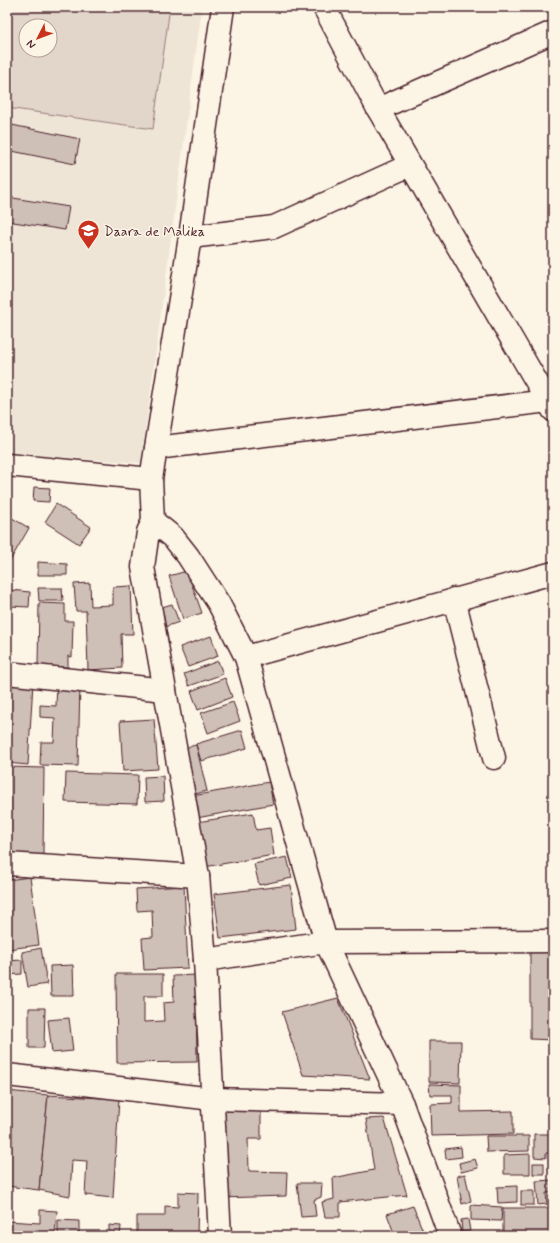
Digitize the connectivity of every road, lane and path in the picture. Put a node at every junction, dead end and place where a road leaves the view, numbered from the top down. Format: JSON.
{"nodes":[{"id":1,"x":224,"y":7,"type":"edge"},
{"id":2,"x":324,"y":7,"type":"edge"},
{"id":3,"x":552,"y":34,"type":"edge"},
{"id":4,"x":378,"y":109,"type":"junction"},
{"id":5,"x":410,"y":165,"type":"junction"},
{"id":6,"x":190,"y":236,"type":"junction"},
{"id":7,"x":551,"y":405,"type":"edge"},
{"id":8,"x":156,"y":448,"type":"junction"},
{"id":9,"x":7,"y":465,"type":"edge"},
{"id":10,"x":151,"y":479,"type":"junction"},
{"id":11,"x":153,"y":521,"type":"junction"},
{"id":12,"x":553,"y":573,"type":"edge"},
{"id":13,"x":454,"y":599,"type":"junction"},
{"id":14,"x":246,"y":656,"type":"junction"},
{"id":15,"x":7,"y":673,"type":"edge"},
{"id":16,"x":165,"y":690,"type":"junction"},
{"id":17,"x":494,"y":758,"type":"dead end"},
{"id":18,"x":7,"y":864,"type":"edge"},
{"id":19,"x":198,"y":876,"type":"junction"},
{"id":20,"x":553,"y":940,"type":"edge"},
{"id":21,"x":326,"y":942,"type":"junction"},
{"id":22,"x":204,"y":960,"type":"junction"},
{"id":23,"x":7,"y":1074,"type":"edge"},
{"id":24,"x":213,"y":1099,"type":"junction"},
{"id":25,"x":402,"y":1104,"type":"junction"},
{"id":26,"x":220,"y":1236,"type":"edge"},
{"id":27,"x":450,"y":1236,"type":"edge"}],
"edges":[{"from":1,"to":6,"type":"street"},
{"from":2,"to":4,"type":"street"},
{"from":3,"to":4,"type":"street"},
{"from":4,"to":5,"type":"street"},
{"from":5,"to":6,"type":"street"},
{"from":5,"to":7,"type":"street"},
{"from":6,"to":8,"type":"street"},
{"from":7,"to":8,"type":"street"},
{"from":8,"to":10,"type":"street"},
{"from":9,"to":10,"type":"street"},
{"from":10,"to":11,"type":"street"},
{"from":11,"to":14,"type":"street"},
{"from":11,"to":16,"type":"street"},
{"from":12,"to":13,"type":"street"},
{"from":13,"to":14,"type":"street"},
{"from":13,"to":17,"type":"street"},
{"from":14,"to":21,"type":"street"},
{"from":15,"to":16,"type":"street"},
{"from":16,"to":19,"type":"street"},
{"from":18,"to":19,"type":"street"},
{"from":19,"to":22,"type":"street"},
{"from":20,"to":21,"type":"street"},
{"from":21,"to":22,"type":"street"},
{"from":21,"to":25,"type":"street"},
{"from":22,"to":24,"type":"street"},
{"from":23,"to":24,"type":"street"},
{"from":24,"to":25,"type":"street"},
{"from":24,"to":26,"type":"street"},
{"from":25,"to":27,"type":"street"}]}
